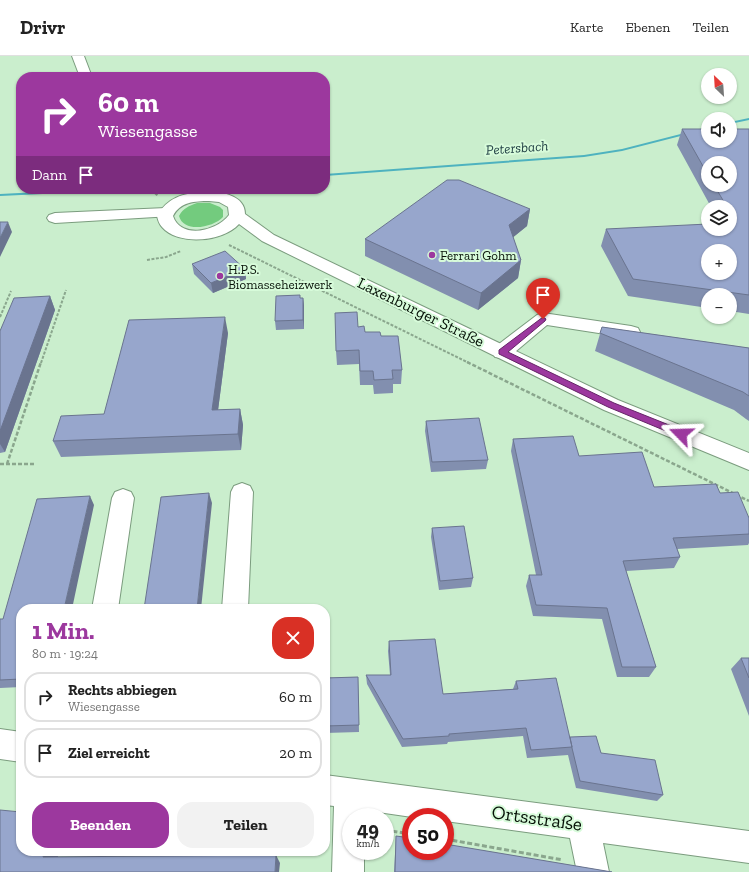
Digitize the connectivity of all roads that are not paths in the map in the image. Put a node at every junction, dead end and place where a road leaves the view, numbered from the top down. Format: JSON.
{"nodes":[{"id":1,"x":78,"y":56,"type":"edge"},
{"id":2,"x":84,"y":72,"type":"edge"},
{"id":3,"x":171,"y":199,"type":"edge"},
{"id":4,"x":237,"y":216,"type":"junction"},
{"id":5,"x":55,"y":218,"type":"dead end"},
{"id":6,"x":223,"y":229,"type":"junction"},
{"id":7,"x":268,"y":238,"type":"junction"},
{"id":8,"x":650,"y":334,"type":"edge"},
{"id":9,"x":502,"y":352,"type":"junction"},
{"id":10,"x":749,"y":462,"type":"edge"},
{"id":11,"x":242,"y":492,"type":"dead end"},
{"id":12,"x":123,"y":498,"type":"dead end"},
{"id":13,"x":107,"y":604,"type":"edge"},
{"id":14,"x":235,"y":604,"type":"edge"},
{"id":15,"x":0,"y":744,"type":"edge"},
{"id":16,"x":16,"y":746,"type":"edge"},
{"id":17,"x":337,"y":792,"type":"edge"},
{"id":18,"x":583,"y":824,"type":"junction"},
{"id":19,"x":749,"y":847,"type":"edge"},
{"id":20,"x":592,"y":869,"type":"edge"},
{"id":21,"x":348,"y":872,"type":"edge"}],
"edges":[{"from":1,"to":2,"type":"main road"},
{"from":3,"to":4,"type":"main road","name":"Laxenburger Straße"},
{"from":3,"to":5,"type":"main road"},
{"from":3,"to":6,"type":"main road","name":"Laxenburger Straße"},
{"from":4,"to":6,"type":"main road","name":"Laxenburger Straße"},
{"from":4,"to":7,"type":"main road","name":"Laxenburger Straße"},
{"from":6,"to":7,"type":"main road","name":"Laxenburger Straße"},
{"from":7,"to":9,"type":"main road","name":"Laxenburger Straße"},
{"from":8,"to":9,"type":"main road"},
{"from":9,"to":10,"type":"main road","name":"Laxenburger Straße"},
{"from":11,"to":14,"type":"main road"},
{"from":12,"to":13,"type":"main road"},
{"from":15,"to":16,"type":"main road"},
{"from":17,"to":18,"type":"main road","name":"Ortsstraße"},
{"from":17,"to":21,"type":"main road"},
{"from":18,"to":19,"type":"main road","name":"Ortsstraße"},
{"from":18,"to":20,"type":"main road"}]}
